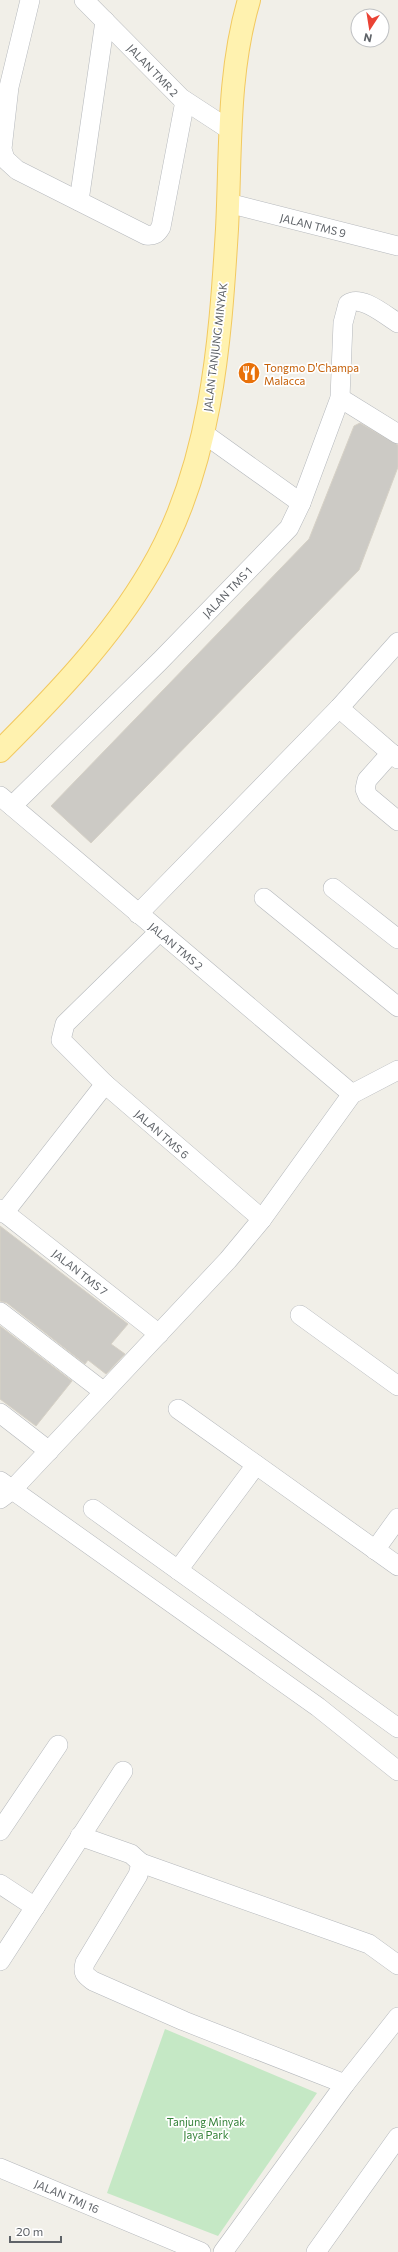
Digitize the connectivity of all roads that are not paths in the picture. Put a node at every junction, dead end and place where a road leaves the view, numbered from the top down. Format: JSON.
{"nodes":[{"id":1,"x":30,"y":0,"type":"edge"},
{"id":2,"x":84,"y":0,"type":"edge"},
{"id":3,"x":249,"y":0,"type":"edge"},
{"id":4,"x":105,"y":21,"type":"junction"},
{"id":5,"x":4,"y":85,"type":"edge"},
{"id":6,"x":185,"y":101,"type":"junction"},
{"id":7,"x":230,"y":130,"type":"junction"},
{"id":8,"x":79,"y":201,"type":"junction"},
{"id":9,"x":228,"y":203,"type":"junction"},
{"id":10,"x":398,"y":246,"type":"edge"},
{"id":11,"x":398,"y":323,"type":"edge"},
{"id":12,"x":340,"y":398,"type":"junction"},
{"id":13,"x":203,"y":432,"type":"junction"},
{"id":14,"x":398,"y":434,"type":"edge"},
{"id":15,"x":301,"y":503,"type":"junction"},
{"id":16,"x":398,"y":642,"type":"edge"},
{"id":17,"x":338,"y":708,"type":"junction"},
{"id":18,"x":0,"y":751,"type":"edge"},
{"id":19,"x":394,"y":756,"type":"edge"},
{"id":20,"x":6,"y":801,"type":"edge"},
{"id":21,"x":398,"y":821,"type":"edge"},
{"id":22,"x":333,"y":888,"type":"dead end"},
{"id":23,"x":264,"y":898,"type":"dead end"},
{"id":24,"x":138,"y":914,"type":"junction"},
{"id":25,"x":159,"y":932,"type":"junction"},
{"id":26,"x":398,"y":939,"type":"edge"},
{"id":27,"x":398,"y":1007,"type":"edge"},
{"id":28,"x":398,"y":1070,"type":"edge"},
{"id":29,"x":105,"y":1084,"type":"junction"},
{"id":30,"x":352,"y":1094,"type":"junction"},
{"id":31,"x":2,"y":1211,"type":"edge"},
{"id":32,"x":262,"y":1219,"type":"junction"},
{"id":33,"x":0,"y":1312,"type":"edge"},
{"id":34,"x":300,"y":1315,"type":"dead end"},
{"id":35,"x":159,"y":1334,"type":"junction"},
{"id":36,"x":398,"y":1386,"type":"edge"},
{"id":37,"x":104,"y":1392,"type":"junction"},
{"id":38,"x":178,"y":1409,"type":"dead end"},
{"id":39,"x":0,"y":1413,"type":"edge"},
{"id":40,"x":49,"y":1451,"type":"junction"},
{"id":41,"x":256,"y":1465,"type":"junction"},
{"id":42,"x":4,"y":1490,"type":"edge"},
{"id":43,"x":93,"y":1509,"type":"dead end"},
{"id":44,"x":398,"y":1518,"type":"edge"},
{"id":45,"x":375,"y":1550,"type":"junction"},
{"id":46,"x":398,"y":1566,"type":"edge"},
{"id":47,"x":178,"y":1570,"type":"junction"},
{"id":48,"x":398,"y":1728,"type":"edge"},
{"id":49,"x":58,"y":1745,"type":"dead end"},
{"id":50,"x":123,"y":1771,"type":"dead end"},
{"id":51,"x":398,"y":1771,"type":"edge"},
{"id":52,"x":0,"y":1831,"type":"edge"},
{"id":53,"x":80,"y":1836,"type":"junction"},
{"id":54,"x":141,"y":1863,"type":"junction"},
{"id":55,"x":0,"y":1884,"type":"edge"},
{"id":56,"x":35,"y":1907,"type":"junction"},
{"id":57,"x":0,"y":1961,"type":"edge"},
{"id":58,"x":398,"y":1965,"type":"edge"},
{"id":59,"x":398,"y":2017,"type":"edge"},
{"id":60,"x":345,"y":2084,"type":"junction"},
{"id":61,"x":398,"y":2137,"type":"edge"},
{"id":62,"x":0,"y":2168,"type":"edge"},
{"id":63,"x":319,"y":2251,"type":"edge"},
{"id":64,"x":201,"y":2252,"type":"edge"},
{"id":65,"x":223,"y":2252,"type":"edge"}],
"edges":[{"from":1,"to":5,"type":"street"},
{"from":2,"to":4,"type":"street","name":"JALAN TMR 2"},
{"from":3,"to":7,"type":"main road","name":"JALAN TANJUNG MINYAK"},
{"from":4,"to":6,"type":"street","name":"JALAN TMR 2"},
{"from":4,"to":8,"type":"street"},
{"from":5,"to":8,"type":"street"},
{"from":6,"to":7,"type":"street","name":"JALAN TMR 2"},
{"from":6,"to":8,"type":"street"},
{"from":7,"to":9,"type":"main road","name":"JALAN TANJUNG MINYAK"},
{"from":9,"to":10,"type":"street","name":"JALAN TMS 9"},
{"from":9,"to":13,"type":"main road","name":"JALAN TANJUNG MINYAK"},
{"from":11,"to":12,"type":"street","name":"JALAN TMS 1"},
{"from":12,"to":14,"type":"street"},
{"from":12,"to":15,"type":"street","name":"JALAN TMS 1"},
{"from":13,"to":15,"type":"street"},
{"from":13,"to":18,"type":"main road","name":"JALAN TANJUNG MINYAK"},
{"from":15,"to":20,"type":"street","name":"JALAN TMS 1"},
{"from":16,"to":17,"type":"street"},
{"from":17,"to":19,"type":"street"},
{"from":17,"to":24,"type":"street"},
{"from":19,"to":21,"type":"street"},
{"from":20,"to":24,"type":"street","name":"JALAN TMS 2"},
{"from":22,"to":26,"type":"street"},
{"from":23,"to":27,"type":"street"},
{"from":24,"to":25,"type":"street","name":"JALAN TMS 2"},
{"from":25,"to":29,"type":"street","name":"JALAN TMS 6"},
{"from":25,"to":30,"type":"street","name":"JALAN TMS 2"},
{"from":28,"to":30,"type":"street"},
{"from":29,"to":31,"type":"street"},
{"from":29,"to":32,"type":"street","name":"JALAN TMS 6"},
{"from":30,"to":32,"type":"street"},
{"from":31,"to":35,"type":"street","name":"JALAN TMS 7"},
{"from":32,"to":35,"type":"street"},
{"from":33,"to":37,"type":"street"},
{"from":34,"to":36,"type":"street"},
{"from":35,"to":37,"type":"street"},
{"from":37,"to":40,"type":"street"},
{"from":38,"to":41,"type":"street"},
{"from":39,"to":40,"type":"street"},
{"from":40,"to":42,"type":"street"},
{"from":41,"to":45,"type":"street"},
{"from":41,"to":47,"type":"street"},
{"from":42,"to":51,"type":"street"},
{"from":43,"to":47,"type":"street"},
{"from":44,"to":45,"type":"street"},
{"from":45,"to":46,"type":"street"},
{"from":47,"to":48,"type":"street"},
{"from":49,"to":52,"type":"street"},
{"from":50,"to":53,"type":"street"},
{"from":53,"to":54,"type":"street"},
{"from":53,"to":56,"type":"street"},
{"from":54,"to":58,"type":"street"},
{"from":54,"to":60,"type":"street"},
{"from":55,"to":56,"type":"street"},
{"from":56,"to":57,"type":"street"},
{"from":59,"to":60,"type":"street"},
{"from":60,"to":65,"type":"street"},
{"from":61,"to":63,"type":"street"},
{"from":62,"to":64,"type":"street","name":"JALAN TMJ 16"}]}
